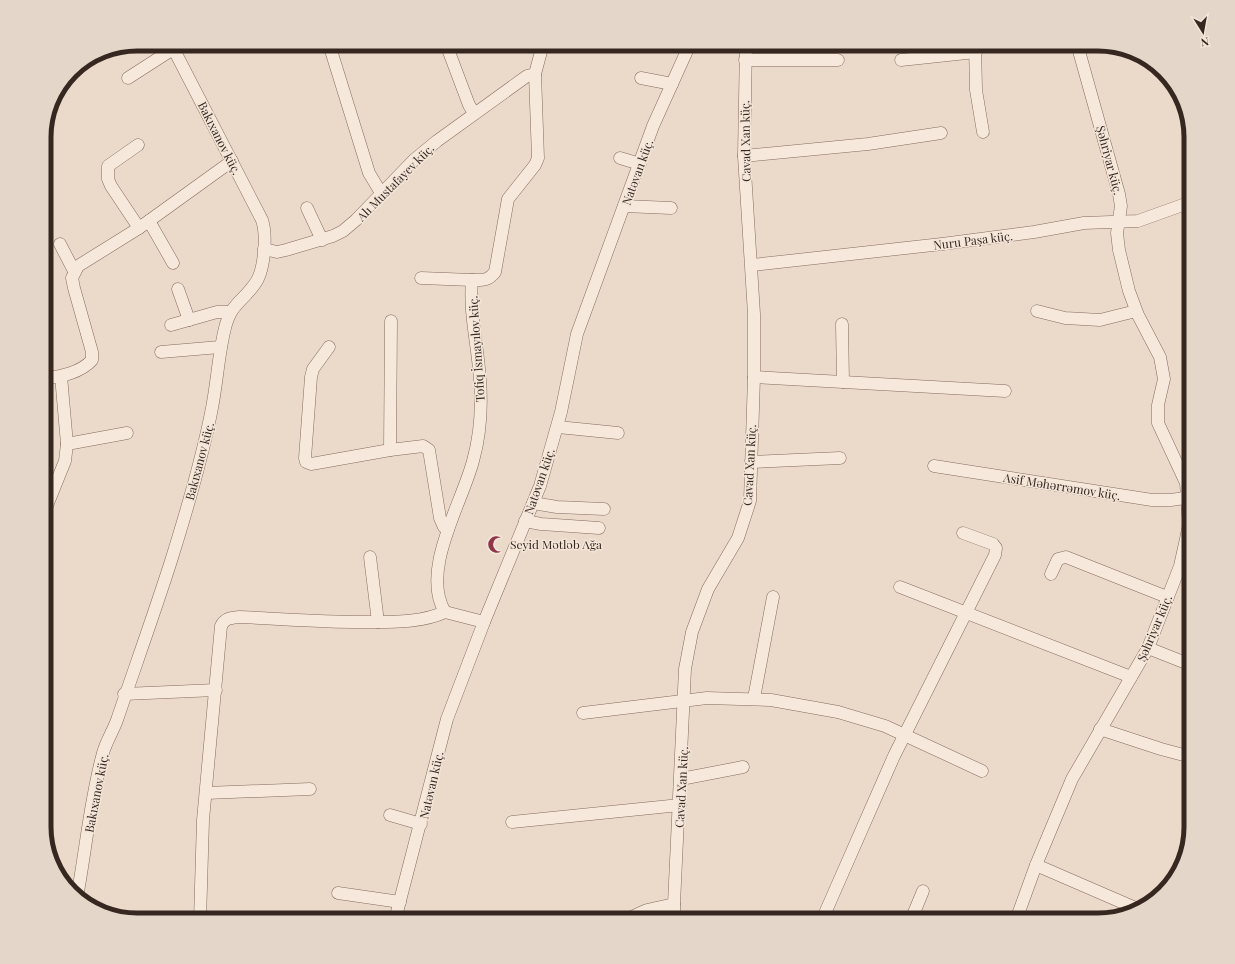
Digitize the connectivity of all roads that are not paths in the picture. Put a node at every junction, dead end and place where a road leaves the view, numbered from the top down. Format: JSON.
{"nodes":[{"id":1,"x":165,"y":51,"type":"edge"},
{"id":2,"x":175,"y":51,"type":"edge"},
{"id":3,"x":331,"y":51,"type":"edge"},
{"id":4,"x":449,"y":51,"type":"edge"},
{"id":5,"x":541,"y":51,"type":"edge"},
{"id":6,"x":687,"y":51,"type":"edge"},
{"id":7,"x":746,"y":51,"type":"edge"},
{"id":8,"x":957,"y":51,"type":"edge"},
{"id":9,"x":976,"y":51,"type":"edge"},
{"id":10,"x":1079,"y":51,"type":"edge"},
{"id":11,"x":745,"y":60,"type":"junction"},
{"id":12,"x":838,"y":60,"type":"dead end"},
{"id":13,"x":901,"y":60,"type":"dead end"},
{"id":14,"x":535,"y":74,"type":"junction"},
{"id":15,"x":128,"y":78,"type":"dead end"},
{"id":16,"x":640,"y":78,"type":"dead end"},
{"id":17,"x":672,"y":84,"type":"junction"},
{"id":18,"x":474,"y":113,"type":"junction"},
{"id":19,"x":982,"y":132,"type":"dead end"},
{"id":20,"x":941,"y":133,"type":"dead end"},
{"id":21,"x":138,"y":145,"type":"dead end"},
{"id":22,"x":744,"y":156,"type":"junction"},
{"id":23,"x":620,"y":158,"type":"dead end"},
{"id":24,"x":232,"y":161,"type":"junction"},
{"id":25,"x":640,"y":164,"type":"junction"},
{"id":26,"x":381,"y":193,"type":"junction"},
{"id":27,"x":1184,"y":205,"type":"edge"},
{"id":28,"x":624,"y":206,"type":"junction"},
{"id":29,"x":307,"y":208,"type":"dead end"},
{"id":30,"x":671,"y":208,"type":"dead end"},
{"id":31,"x":1119,"y":222,"type":"junction"},
{"id":32,"x":144,"y":224,"type":"junction"},
{"id":33,"x":322,"y":240,"type":"junction"},
{"id":34,"x":60,"y":244,"type":"dead end"},
{"id":35,"x":264,"y":249,"type":"junction"},
{"id":36,"x":173,"y":263,"type":"dead end"},
{"id":37,"x":752,"y":265,"type":"junction"},
{"id":38,"x":74,"y":271,"type":"junction"},
{"id":39,"x":421,"y":278,"type":"dead end"},
{"id":40,"x":472,"y":280,"type":"junction"},
{"id":41,"x":178,"y":289,"type":"dead end"},
{"id":42,"x":1037,"y":311,"type":"dead end"},
{"id":43,"x":1136,"y":311,"type":"junction"},
{"id":44,"x":230,"y":312,"type":"junction"},
{"id":45,"x":189,"y":320,"type":"junction"},
{"id":46,"x":391,"y":321,"type":"dead end"},
{"id":47,"x":842,"y":324,"type":"dead end"},
{"id":48,"x":171,"y":325,"type":"dead end"},
{"id":49,"x":220,"y":347,"type":"junction"},
{"id":50,"x":329,"y":347,"type":"dead end"},
{"id":51,"x":161,"y":352,"type":"dead end"},
{"id":52,"x":61,"y":376,"type":"junction"},
{"id":53,"x":754,"y":377,"type":"junction"},
{"id":54,"x":51,"y":378,"type":"edge"},
{"id":55,"x":843,"y":382,"type":"junction"},
{"id":56,"x":1005,"y":391,"type":"dead end"},
{"id":57,"x":558,"y":427,"type":"junction"},
{"id":58,"x":127,"y":433,"type":"dead end"},
{"id":59,"x":618,"y":433,"type":"dead end"},
{"id":60,"x":67,"y":444,"type":"junction"},
{"id":61,"x":390,"y":450,"type":"junction"},
{"id":62,"x":840,"y":458,"type":"dead end"},
{"id":63,"x":751,"y":462,"type":"junction"},
{"id":64,"x":934,"y":466,"type":"dead end"},
{"id":65,"x":1184,"y":479,"type":"edge"},
{"id":66,"x":51,"y":495,"type":"edge"},
{"id":67,"x":1184,"y":498,"type":"edge"},
{"id":68,"x":533,"y":503,"type":"junction"},
{"id":69,"x":604,"y":509,"type":"dead end"},
{"id":70,"x":525,"y":522,"type":"junction"},
{"id":71,"x":598,"y":528,"type":"dead end"},
{"id":72,"x":448,"y":529,"type":"junction"},
{"id":73,"x":963,"y":533,"type":"dead end"},
{"id":74,"x":370,"y":557,"type":"dead end"},
{"id":75,"x":1184,"y":569,"type":"edge"},
{"id":76,"x":1051,"y":574,"type":"dead end"},
{"id":77,"x":900,"y":587,"type":"dead end"},
{"id":78,"x":773,"y":597,"type":"dead end"},
{"id":79,"x":1168,"y":597,"type":"junction"},
{"id":80,"x":445,"y":612,"type":"junction"},
{"id":81,"x":966,"y":612,"type":"junction"},
{"id":82,"x":378,"y":622,"type":"junction"},
{"id":83,"x":484,"y":622,"type":"junction"},
{"id":84,"x":1148,"y":648,"type":"junction"},
{"id":85,"x":1184,"y":662,"type":"edge"},
{"id":86,"x":1132,"y":677,"type":"junction"},
{"id":87,"x":216,"y":690,"type":"junction"},
{"id":88,"x":124,"y":694,"type":"junction"},
{"id":89,"x":754,"y":698,"type":"junction"},
{"id":90,"x":685,"y":700,"type":"junction"},
{"id":91,"x":583,"y":714,"type":"dead end"},
{"id":92,"x":1100,"y":729,"type":"junction"},
{"id":93,"x":906,"y":734,"type":"junction"},
{"id":94,"x":1184,"y":755,"type":"edge"},
{"id":95,"x":744,"y":766,"type":"dead end"},
{"id":96,"x":982,"y":771,"type":"dead end"},
{"id":97,"x":682,"y":779,"type":"junction"},
{"id":98,"x":310,"y":789,"type":"dead end"},
{"id":99,"x":206,"y":793,"type":"junction"},
{"id":100,"x":680,"y":804,"type":"junction"},
{"id":101,"x":390,"y":815,"type":"dead end"},
{"id":102,"x":512,"y":822,"type":"dead end"},
{"id":103,"x":421,"y":824,"type":"junction"},
{"id":104,"x":1036,"y":865,"type":"junction"},
{"id":105,"x":78,"y":890,"type":"edge"},
{"id":106,"x":923,"y":891,"type":"dead end"},
{"id":107,"x":338,"y":893,"type":"dead end"},
{"id":108,"x":400,"y":902,"type":"junction"},
{"id":109,"x":674,"y":904,"type":"junction"},
{"id":110,"x":1131,"y":906,"type":"edge"},
{"id":111,"x":200,"y":913,"type":"edge"},
{"id":112,"x":397,"y":913,"type":"edge"},
{"id":113,"x":640,"y":913,"type":"edge"},
{"id":114,"x":675,"y":913,"type":"edge"},
{"id":115,"x":825,"y":913,"type":"edge"},
{"id":116,"x":914,"y":913,"type":"edge"},
{"id":117,"x":1019,"y":913,"type":"edge"}],
"edges":[{"from":1,"to":15,"type":"street"},
{"from":2,"to":24,"type":"street","name":"Bakıxanov küç."},
{"from":3,"to":26,"type":"street"},
{"from":4,"to":18,"type":"street"},
{"from":5,"to":14,"type":"street","name":"Tofiq İsmayılov küç."},
{"from":6,"to":17,"type":"street","name":"Natəvan küç."},
{"from":7,"to":11,"type":"street","name":"Cavad Xan küç."},
{"from":8,"to":13,"type":"street"},
{"from":9,"to":19,"type":"street"},
{"from":10,"to":31,"type":"street","name":"Şəhriyar küç."},
{"from":11,"to":12,"type":"street"},
{"from":11,"to":22,"type":"street","name":"Cavad Xan küç."},
{"from":14,"to":18,"type":"street","name":"Alı Mustafayev küç."},
{"from":14,"to":40,"type":"street","name":"Tofiq İsmayılov küç."},
{"from":16,"to":17,"type":"street"},
{"from":17,"to":25,"type":"street","name":"Natəvan küç."},
{"from":18,"to":26,"type":"street","name":"Alı Mustafayev küç."},
{"from":20,"to":22,"type":"street"},
{"from":21,"to":32,"type":"street"},
{"from":22,"to":37,"type":"street","name":"Cavad Xan küç."},
{"from":23,"to":25,"type":"street"},
{"from":24,"to":32,"type":"street"},
{"from":24,"to":35,"type":"street","name":"Bakıxanov küç."},
{"from":25,"to":28,"type":"street","name":"Natəvan küç."},
{"from":26,"to":33,"type":"street","name":"Alı Mustafayev küç."},
{"from":27,"to":31,"type":"street","name":"Nuru Paşa küç."},
{"from":28,"to":30,"type":"street"},
{"from":28,"to":57,"type":"street","name":"Natəvan küç."},
{"from":29,"to":33,"type":"street"},
{"from":31,"to":37,"type":"street","name":"Nuru Paşa küç."},
{"from":31,"to":43,"type":"street","name":"Şəhriyar küç."},
{"from":32,"to":36,"type":"street"},
{"from":32,"to":38,"type":"street"},
{"from":33,"to":35,"type":"street","name":"Alı Mustafayev küç."},
{"from":34,"to":38,"type":"street"},
{"from":35,"to":44,"type":"street","name":"Bakıxanov küç."},
{"from":37,"to":53,"type":"street","name":"Cavad Xan küç."},
{"from":38,"to":52,"type":"street"},
{"from":39,"to":40,"type":"street"},
{"from":40,"to":72,"type":"street","name":"Tofiq İsmayılov küç."},
{"from":41,"to":45,"type":"street"},
{"from":42,"to":43,"type":"street"},
{"from":43,"to":65,"type":"street","name":"Şəhriyar küç."},
{"from":44,"to":45,"type":"street"},
{"from":44,"to":49,"type":"street","name":"Bakıxanov küç."},
{"from":45,"to":48,"type":"street"},
{"from":46,"to":61,"type":"street"},
{"from":47,"to":55,"type":"street"},
{"from":49,"to":51,"type":"street"},
{"from":49,"to":88,"type":"street","name":"Bakıxanov küç."},
{"from":50,"to":61,"type":"street"},
{"from":52,"to":54,"type":"street"},
{"from":52,"to":60,"type":"street"},
{"from":53,"to":55,"type":"street"},
{"from":53,"to":63,"type":"street","name":"Cavad Xan küç."},
{"from":55,"to":56,"type":"street"},
{"from":57,"to":59,"type":"street"},
{"from":57,"to":68,"type":"street","name":"Natəvan küç."},
{"from":58,"to":60,"type":"street"},
{"from":60,"to":66,"type":"street"},
{"from":61,"to":72,"type":"street"},
{"from":62,"to":63,"type":"street"},
{"from":63,"to":90,"type":"street","name":"Cavad Xan küç."},
{"from":64,"to":67,"type":"street","name":"Asif Məhərrəmov küç."},
{"from":68,"to":69,"type":"street"},
{"from":68,"to":70,"type":"street","name":"Natəvan küç."},
{"from":70,"to":71,"type":"street"},
{"from":70,"to":83,"type":"street","name":"Natəvan küç."},
{"from":72,"to":80,"type":"street","name":"Tofiq İsmayılov küç."},
{"from":73,"to":81,"type":"street"},
{"from":74,"to":82,"type":"street"},
{"from":75,"to":79,"type":"street","name":"Şəhriyar küç."},
{"from":76,"to":79,"type":"street"},
{"from":77,"to":81,"type":"street"},
{"from":78,"to":89,"type":"street"},
{"from":79,"to":84,"type":"street","name":"Şəhriyar küç."},
{"from":80,"to":82,"type":"street"},
{"from":80,"to":83,"type":"street"},
{"from":81,"to":86,"type":"street"},
{"from":81,"to":93,"type":"street"},
{"from":82,"to":87,"type":"street"},
{"from":83,"to":103,"type":"street","name":"Natəvan küç."},
{"from":84,"to":85,"type":"street"},
{"from":84,"to":86,"type":"street","name":"Şəhriyar küç."},
{"from":86,"to":92,"type":"street","name":"Şəhriyar küç."},
{"from":87,"to":88,"type":"street"},
{"from":87,"to":99,"type":"street"},
{"from":88,"to":105,"type":"street","name":"Bakıxanov küç."},
{"from":89,"to":90,"type":"street"},
{"from":89,"to":93,"type":"street"},
{"from":90,"to":91,"type":"street"},
{"from":90,"to":97,"type":"street","name":"Cavad Xan küç."},
{"from":92,"to":94,"type":"street"},
{"from":92,"to":104,"type":"street","name":"Şəhriyar küç."},
{"from":93,"to":96,"type":"street"},
{"from":93,"to":115,"type":"street"},
{"from":95,"to":97,"type":"street"},
{"from":97,"to":100,"type":"street","name":"Cavad Xan küç."},
{"from":98,"to":99,"type":"street"},
{"from":99,"to":111,"type":"street"},
{"from":100,"to":102,"type":"street"},
{"from":100,"to":109,"type":"street","name":"Cavad Xan küç."},
{"from":101,"to":103,"type":"street"},
{"from":103,"to":108,"type":"street","name":"Natəvan küç."},
{"from":104,"to":110,"type":"street"},
{"from":104,"to":117,"type":"street","name":"Şəhriyar küç."},
{"from":106,"to":116,"type":"street"},
{"from":107,"to":108,"type":"street"},
{"from":108,"to":112,"type":"street","name":"Natəvan küç."},
{"from":109,"to":113,"type":"street"},
{"from":109,"to":114,"type":"street","name":"Cavad Xan küç."}]}
